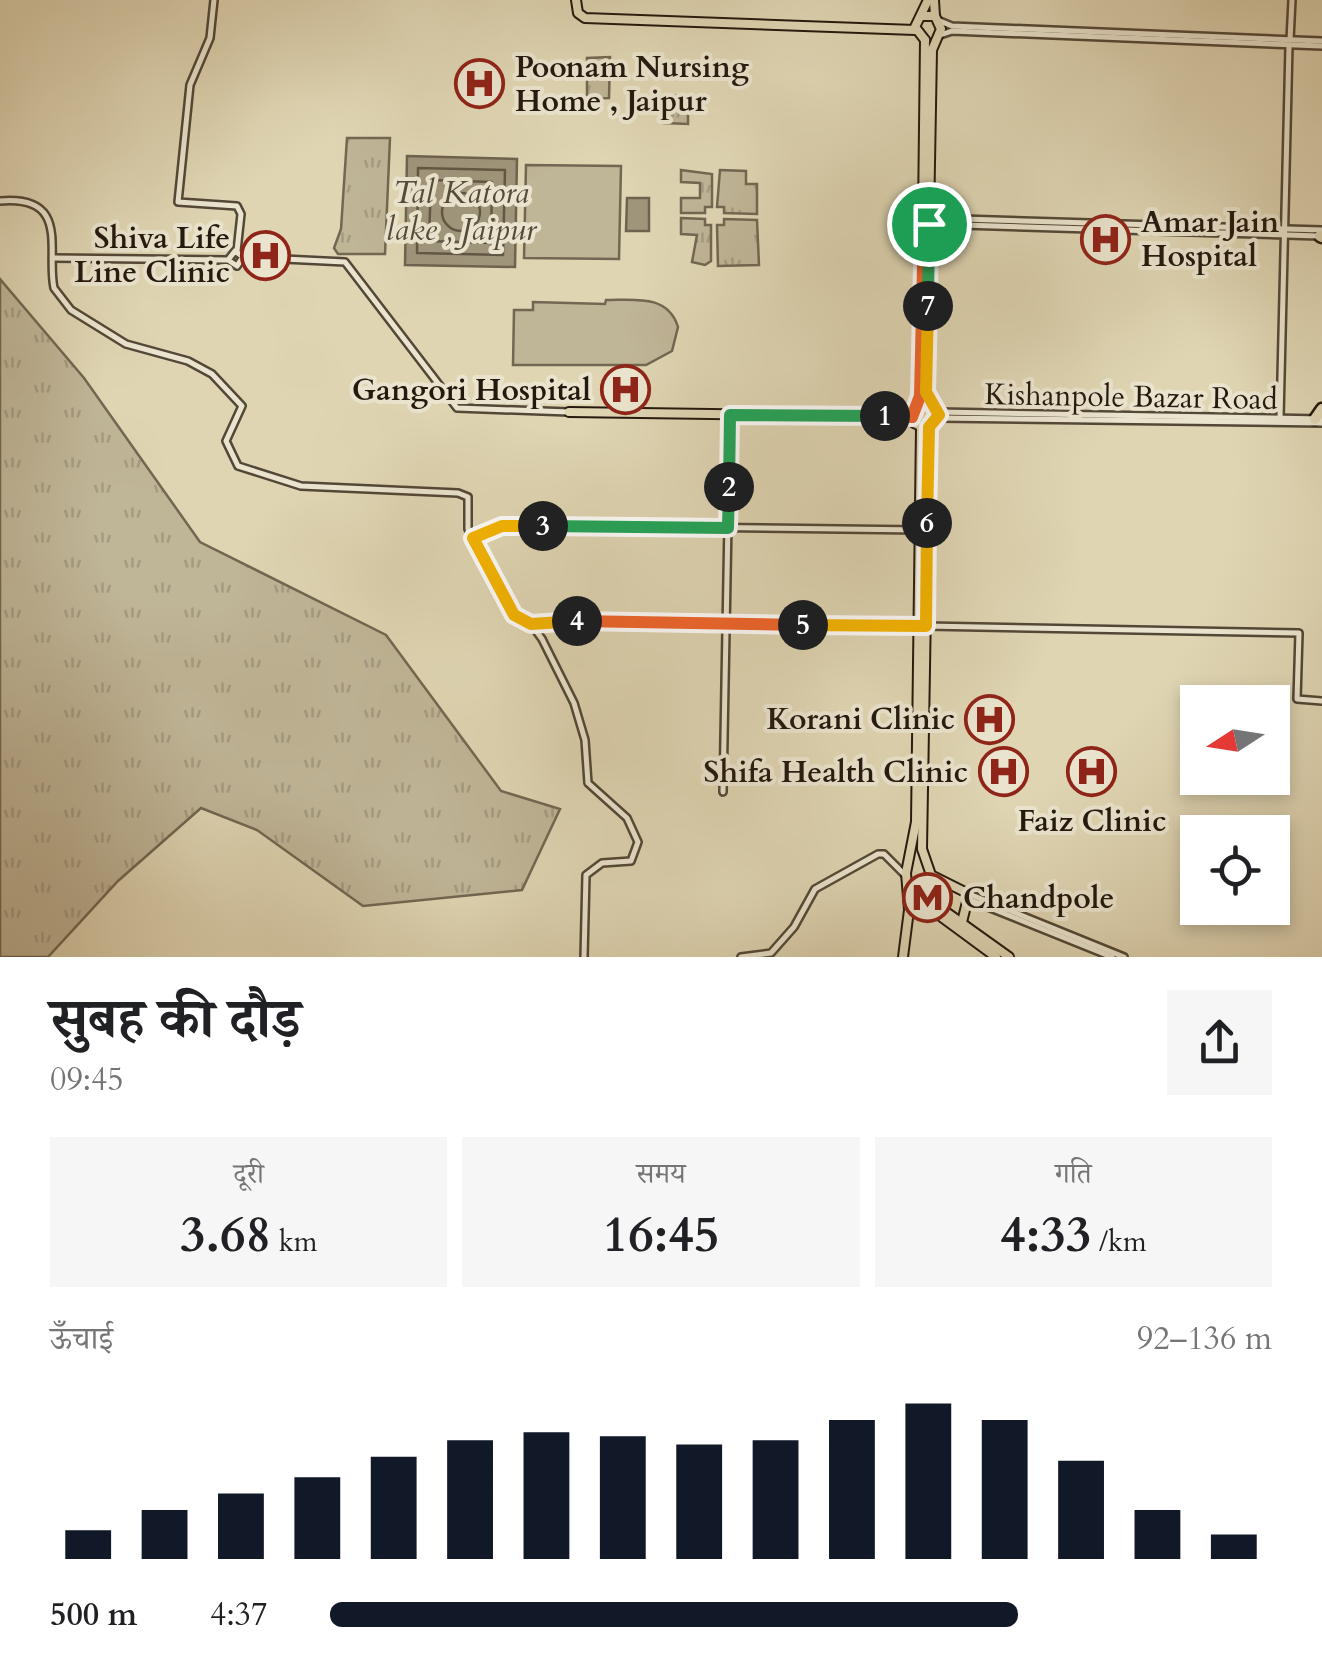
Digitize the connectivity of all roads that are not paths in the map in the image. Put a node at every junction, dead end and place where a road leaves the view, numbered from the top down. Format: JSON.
{"nodes":[{"id":1,"x":214,"y":0,"type":"edge"},
{"id":2,"x":578,"y":0,"type":"edge"},
{"id":3,"x":931,"y":0,"type":"edge"},
{"id":4,"x":1292,"y":0,"type":"edge"},
{"id":5,"x":936,"y":18,"type":"junction"},
{"id":6,"x":917,"y":24,"type":"junction"},
{"id":7,"x":937,"y":36,"type":"junction"},
{"id":8,"x":925,"y":40,"type":"junction"},
{"id":9,"x":1227,"y":40,"type":"junction"},
{"id":10,"x":1290,"y":43,"type":"junction"},
{"id":11,"x":1322,"y":44,"type":"edge"},
{"id":12,"x":927,"y":160,"type":"junction"},
{"id":13,"x":0,"y":200,"type":"edge"},
{"id":14,"x":926,"y":221,"type":"junction"},
{"id":15,"x":1285,"y":233,"type":"junction"},
{"id":16,"x":1321,"y":235,"type":"edge"},
{"id":17,"x":240,"y":254,"type":"junction"},
{"id":18,"x":54,"y":258,"type":"junction"},
{"id":19,"x":228,"y":260,"type":"junction"},
{"id":20,"x":933,"y":402,"type":"junction"},
{"id":21,"x":913,"y":410,"type":"junction"},
{"id":22,"x":569,"y":412,"type":"joint"},
{"id":23,"x":728,"y":414,"type":"junction"},
{"id":24,"x":939,"y":415,"type":"junction"},
{"id":25,"x":1280,"y":418,"type":"junction"},
{"id":26,"x":1320,"y":418,"type":"edge"},
{"id":27,"x":925,"y":427,"type":"junction"},
{"id":28,"x":728,"y":528,"type":"junction"},
{"id":29,"x":920,"y":530,"type":"junction"},
{"id":30,"x":473,"y":538,"type":"junction"},
{"id":31,"x":564,"y":620,"type":"joint"},
{"id":32,"x":531,"y":624,"type":"junction"},
{"id":33,"x":726,"y":624,"type":"junction"},
{"id":34,"x":922,"y":626,"type":"junction"},
{"id":35,"x":1322,"y":701,"type":"edge"},
{"id":36,"x":723,"y":792,"type":"dead end"},
{"id":37,"x":926,"y":868,"type":"junction"},
{"id":38,"x":906,"y":875,"type":"junction"},
{"id":39,"x":908,"y":892,"type":"junction"},
{"id":40,"x":969,"y":896,"type":"junction"},
{"id":41,"x":924,"y":902,"type":"junction"},
{"id":42,"x":909,"y":912,"type":"junction"},
{"id":43,"x":961,"y":927,"type":"junction"},
{"id":44,"x":584,"y":957,"type":"edge"},
{"id":45,"x":741,"y":957,"type":"edge"},
{"id":46,"x":903,"y":957,"type":"edge"},
{"id":47,"x":996,"y":957,"type":"edge"},
{"id":48,"x":1008,"y":957,"type":"edge"},
{"id":49,"x":1112,"y":957,"type":"edge"},
{"id":50,"x":1124,"y":957,"type":"edge"}],
"edges":[{"from":1,"to":17,"type":"street"},
{"from":2,"to":6,"type":"main road"},
{"from":3,"to":5,"type":"main road"},
{"from":3,"to":6,"type":"main road"},
{"from":4,"to":10,"type":"street"},
{"from":5,"to":6,"type":"main road"},
{"from":5,"to":7,"type":"main road"},
{"from":5,"to":9,"type":"street"},
{"from":6,"to":8,"type":"main road"},
{"from":7,"to":8,"type":"main road"},
{"from":7,"to":9,"type":"street"},
{"from":7,"to":12,"type":"main road"},
{"from":8,"to":12,"type":"main road"},
{"from":9,"to":10,"type":"street"},
{"from":10,"to":11,"type":"street"},
{"from":10,"to":15,"type":"street"},
{"from":12,"to":14,"type":"main road"},
{"from":13,"to":18,"type":"street"},
{"from":14,"to":15,"type":"street"},
{"from":14,"to":20,"type":"main road"},
{"from":14,"to":21,"type":"main road"},
{"from":15,"to":16,"type":"street"},
{"from":15,"to":25,"type":"street"},
{"from":17,"to":19,"type":"street"},
{"from":17,"to":19,"type":"street"},
{"from":17,"to":22,"type":"street"},
{"from":18,"to":19,"type":"street"},
{"from":18,"to":30,"type":"street"},
{"from":20,"to":21,"type":"main road"},
{"from":20,"to":24,"type":"main road"},
{"from":21,"to":23,"type":"main road"},
{"from":21,"to":27,"type":"main road"},
{"from":22,"to":23,"type":"main road"},
{"from":23,"to":28,"type":"street"},
{"from":24,"to":25,"type":"street","name":"Kishanpole Bazar Road"},
{"from":24,"to":26,"type":"street","name":"Kishanpole Bazar Road"},
{"from":24,"to":27,"type":"main road"},
{"from":25,"to":26,"type":"street","name":"Kishanpole Bazar Road"},
{"from":27,"to":29,"type":"main road"},
{"from":27,"to":34,"type":"main road"},
{"from":28,"to":29,"type":"street"},
{"from":28,"to":30,"type":"street"},
{"from":28,"to":33,"type":"street"},
{"from":29,"to":34,"type":"main road"},
{"from":30,"to":32,"type":"street"},
{"from":31,"to":32,"type":"street"},
{"from":31,"to":33,"type":"main road"},
{"from":32,"to":44,"type":"street"},
{"from":33,"to":34,"type":"main road"},
{"from":33,"to":36,"type":"street"},
{"from":34,"to":35,"type":"street"},
{"from":34,"to":37,"type":"main road"},
{"from":34,"to":38,"type":"main road"},
{"from":37,"to":38,"type":"main road"},
{"from":37,"to":40,"type":"main road"},
{"from":38,"to":39,"type":"main road"},
{"from":38,"to":45,"type":"street"},
{"from":39,"to":41,"type":"main road"},
{"from":39,"to":42,"type":"main road"},
{"from":40,"to":43,"type":"main road"},
{"from":40,"to":49,"type":"street"},
{"from":40,"to":50,"type":"street"},
{"from":41,"to":42,"type":"main road"},
{"from":41,"to":43,"type":"main road"},
{"from":42,"to":46,"type":"main road"},
{"from":43,"to":47,"type":"main road"},
{"from":43,"to":48,"type":"main road"}]}
